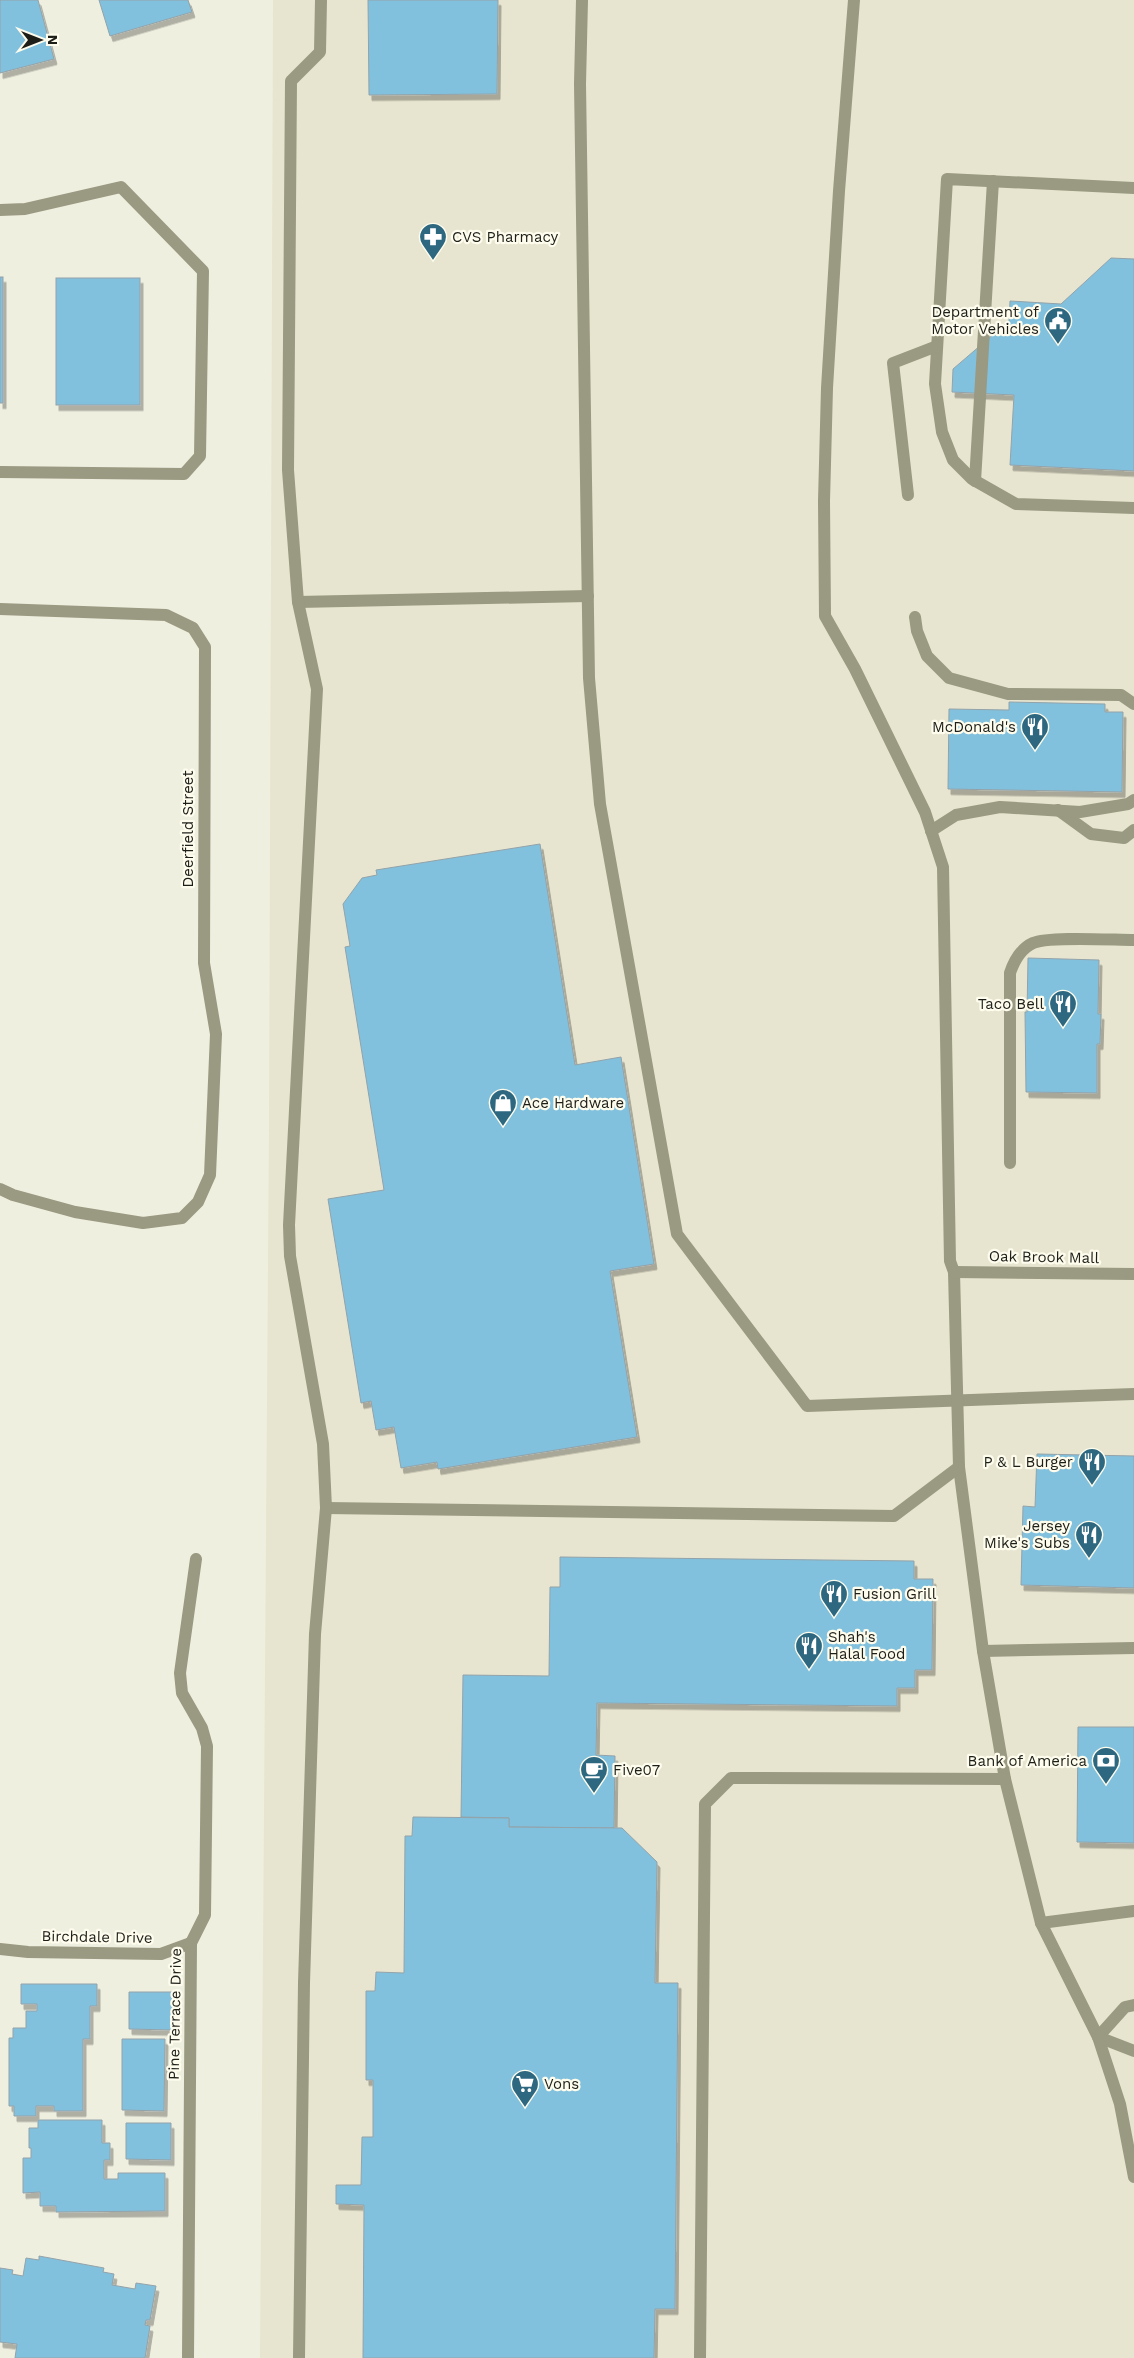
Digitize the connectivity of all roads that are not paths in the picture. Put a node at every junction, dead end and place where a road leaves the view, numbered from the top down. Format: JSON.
{"nodes":[{"id":1,"x":321,"y":0,"type":"edge"},
{"id":2,"x":582,"y":0,"type":"edge"},
{"id":3,"x":854,"y":0,"type":"edge"},
{"id":4,"x":993,"y":181,"type":"junction"},
{"id":5,"x":1134,"y":188,"type":"edge"},
{"id":6,"x":0,"y":210,"type":"edge"},
{"id":7,"x":937,"y":346,"type":"junction"},
{"id":8,"x":0,"y":472,"type":"edge"},
{"id":9,"x":975,"y":480,"type":"junction"},
{"id":10,"x":908,"y":495,"type":"dead end"},
{"id":11,"x":1134,"y":508,"type":"edge"},
{"id":12,"x":588,"y":596,"type":"junction"},
{"id":13,"x":298,"y":602,"type":"junction"},
{"id":14,"x":0,"y":608,"type":"edge"},
{"id":15,"x":915,"y":617,"type":"dead end"},
{"id":16,"x":1134,"y":704,"type":"edge"},
{"id":17,"x":1134,"y":800,"type":"edge"},
{"id":18,"x":1058,"y":810,"type":"junction"},
{"id":19,"x":1134,"y":830,"type":"edge"},
{"id":20,"x":931,"y":831,"type":"junction"},
{"id":21,"x":1134,"y":940,"type":"edge"},
{"id":22,"x":1010,"y":1163,"type":"dead end"},
{"id":23,"x":0,"y":1189,"type":"edge"},
{"id":24,"x":954,"y":1272,"type":"junction"},
{"id":25,"x":1134,"y":1274,"type":"edge"},
{"id":26,"x":1134,"y":1394,"type":"edge"},
{"id":27,"x":956,"y":1400,"type":"junction"},
{"id":28,"x":959,"y":1467,"type":"junction"},
{"id":29,"x":326,"y":1508,"type":"junction"},
{"id":30,"x":196,"y":1560,"type":"dead end"},
{"id":31,"x":1134,"y":1648,"type":"edge"},
{"id":32,"x":983,"y":1651,"type":"junction"},
{"id":33,"x":1005,"y":1778,"type":"junction"},
{"id":34,"x":1134,"y":1911,"type":"edge"},
{"id":35,"x":1041,"y":1923,"type":"junction"},
{"id":36,"x":191,"y":1943,"type":"junction"},
{"id":37,"x":0,"y":1949,"type":"edge"},
{"id":38,"x":1134,"y":2006,"type":"edge"},
{"id":39,"x":1098,"y":2037,"type":"junction"},
{"id":40,"x":1134,"y":2051,"type":"edge"},
{"id":41,"x":1130,"y":2136,"type":"edge"},
{"id":42,"x":1134,"y":2177,"type":"edge"},
{"id":43,"x":188,"y":2358,"type":"edge"},
{"id":44,"x":299,"y":2358,"type":"edge"},
{"id":45,"x":700,"y":2358,"type":"edge"}],
"edges":[{"from":1,"to":13,"type":"street"},
{"from":2,"to":12,"type":"street"},
{"from":3,"to":20,"type":"street"},
{"from":4,"to":5,"type":"street"},
{"from":4,"to":7,"type":"street"},
{"from":4,"to":9,"type":"street"},
{"from":6,"to":8,"type":"street"},
{"from":7,"to":9,"type":"street"},
{"from":7,"to":10,"type":"street"},
{"from":9,"to":11,"type":"street"},
{"from":12,"to":13,"type":"street"},
{"from":12,"to":27,"type":"street"},
{"from":13,"to":29,"type":"street"},
{"from":14,"to":23,"type":"street","name":"Deerfield Street"},
{"from":15,"to":16,"type":"street"},
{"from":17,"to":18,"type":"street"},
{"from":18,"to":19,"type":"street"},
{"from":18,"to":20,"type":"street"},
{"from":20,"to":24,"type":"street"},
{"from":21,"to":22,"type":"street"},
{"from":24,"to":25,"type":"street","name":"Oak Brook Mall"},
{"from":24,"to":27,"type":"street"},
{"from":26,"to":27,"type":"street"},
{"from":27,"to":28,"type":"street"},
{"from":28,"to":29,"type":"street"},
{"from":28,"to":32,"type":"street"},
{"from":29,"to":44,"type":"street"},
{"from":30,"to":36,"type":"street","name":"Pine Terrace Drive"},
{"from":31,"to":32,"type":"street"},
{"from":32,"to":33,"type":"street"},
{"from":33,"to":35,"type":"street"},
{"from":33,"to":45,"type":"street"},
{"from":34,"to":35,"type":"street"},
{"from":35,"to":39,"type":"street"},
{"from":36,"to":37,"type":"street","name":"Birchdale Drive"},
{"from":36,"to":43,"type":"street","name":"Pine Terrace Drive"},
{"from":38,"to":39,"type":"street"},
{"from":39,"to":40,"type":"street"},
{"from":39,"to":41,"type":"street"},
{"from":41,"to":42,"type":"street"}]}
